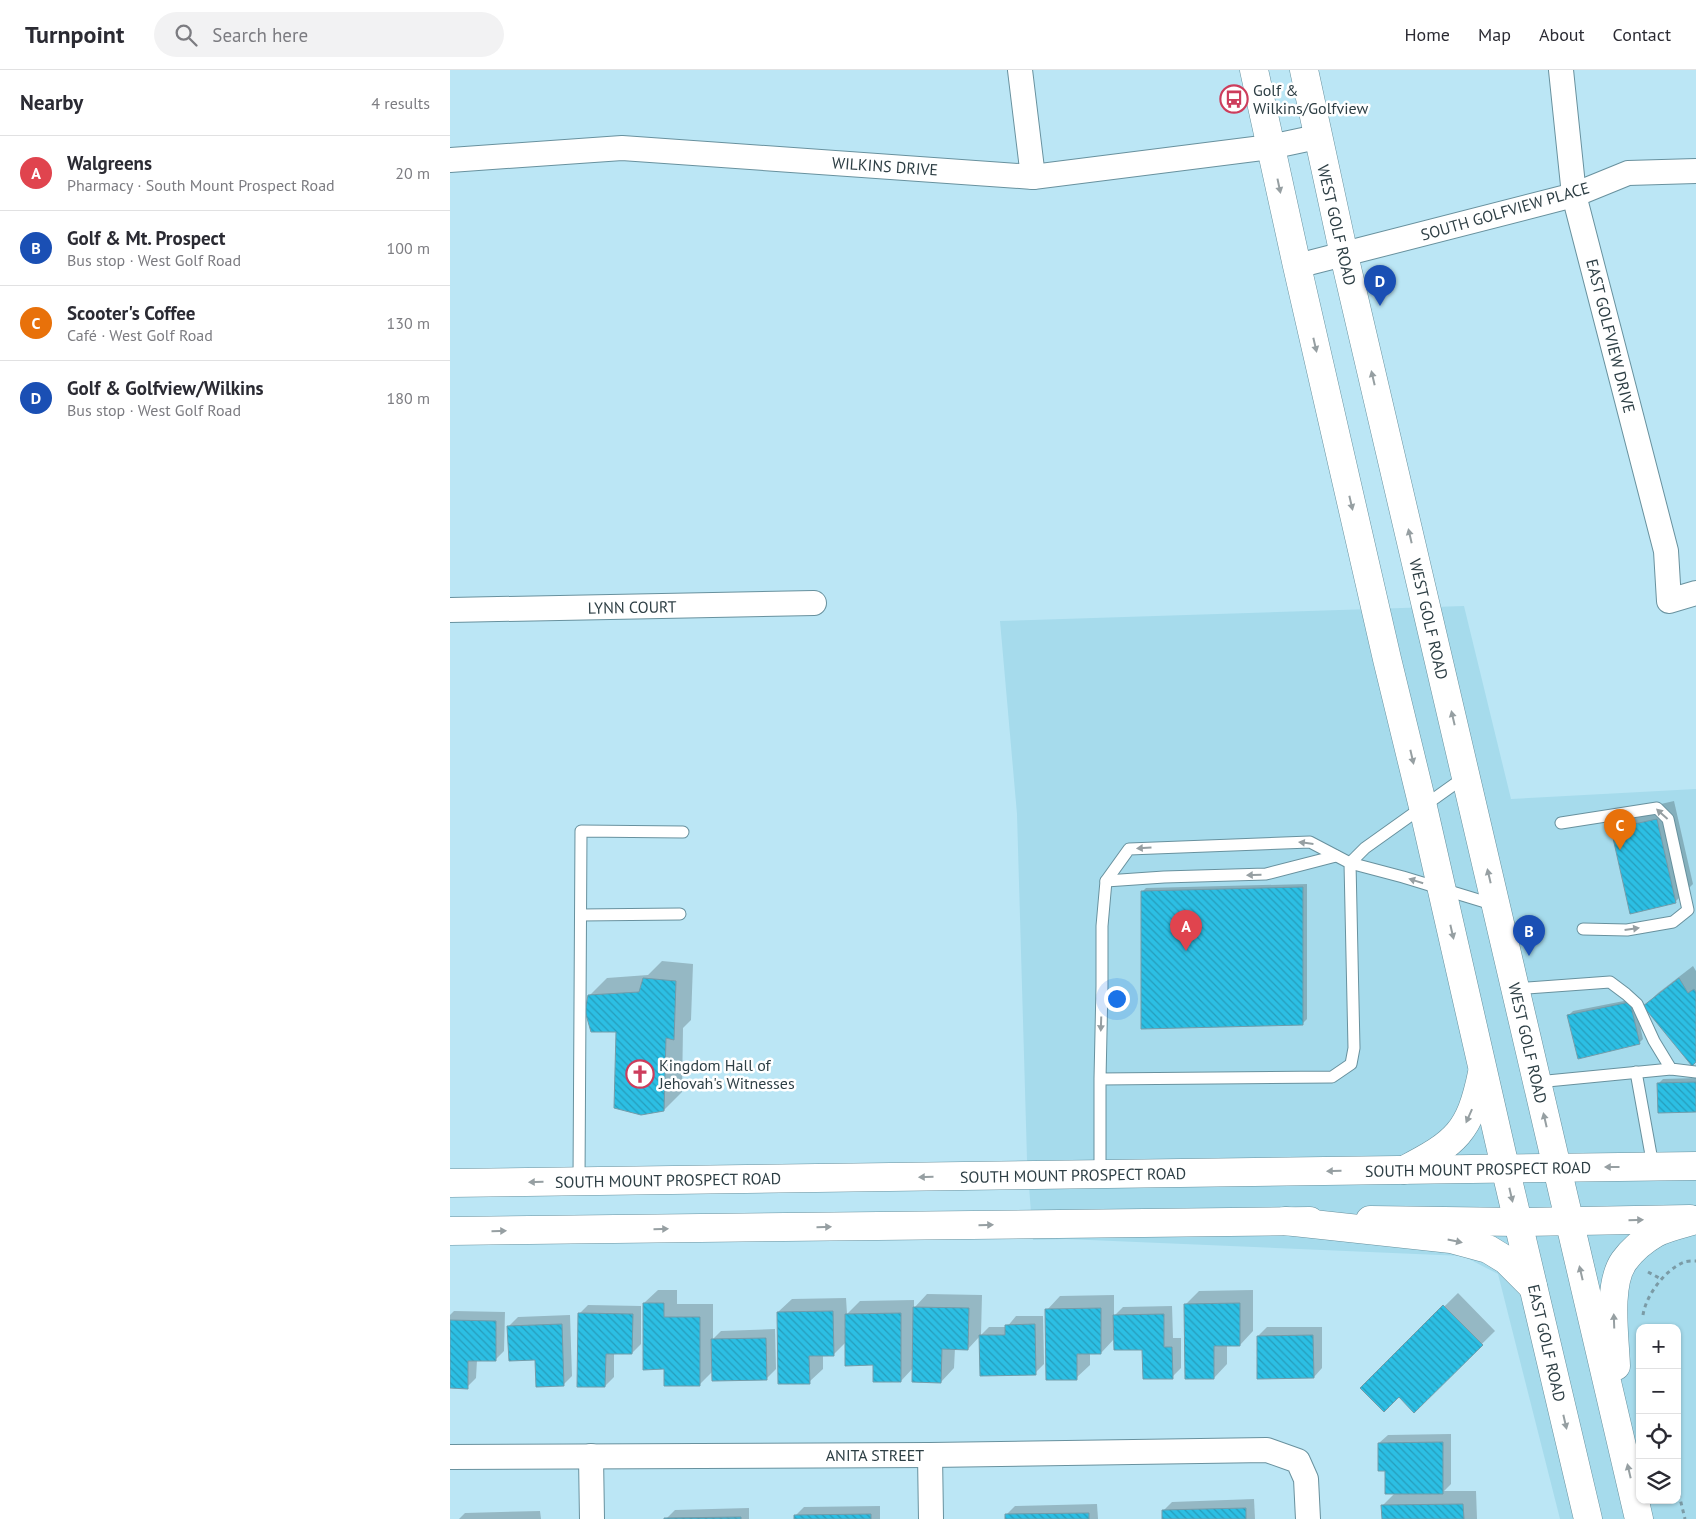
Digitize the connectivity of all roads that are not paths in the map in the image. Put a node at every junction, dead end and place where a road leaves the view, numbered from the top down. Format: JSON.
{"nodes":[{"id":1,"x":1020,"y":70,"type":"edge"},
{"id":2,"x":1254,"y":70,"type":"edge"},
{"id":3,"x":1304,"y":70,"type":"edge"},
{"id":4,"x":1561,"y":70,"type":"edge"},
{"id":5,"x":1317,"y":137,"type":"junction"},
{"id":6,"x":1270,"y":147,"type":"junction"},
{"id":7,"x":450,"y":160,"type":"edge"},
{"id":8,"x":1696,"y":171,"type":"edge"},
{"id":9,"x":1034,"y":177,"type":"junction"},
{"id":10,"x":1574,"y":195,"type":"junction"},
{"id":11,"x":1344,"y":255,"type":"junction"},
{"id":12,"x":1297,"y":266,"type":"junction"},
{"id":13,"x":1696,"y":594,"type":"edge"},
{"id":14,"x":814,"y":603,"type":"dead end"},
{"id":15,"x":450,"y":610,"type":"edge"},
{"id":16,"x":1466,"y":776,"type":"junction"},
{"id":17,"x":1423,"y":807,"type":"junction"},
{"id":18,"x":1561,"y":824,"type":"dead end"},
{"id":19,"x":683,"y":832,"type":"dead end"},
{"id":20,"x":1336,"y":856,"type":"junction"},
{"id":21,"x":1350,"y":863,"type":"junction"},
{"id":22,"x":1106,"y":881,"type":"junction"},
{"id":23,"x":1442,"y":889,"type":"junction"},
{"id":24,"x":1496,"y":906,"type":"junction"},
{"id":25,"x":680,"y":914,"type":"dead end"},
{"id":26,"x":581,"y":915,"type":"junction"},
{"id":27,"x":1584,"y":928,"type":"dead end"},
{"id":28,"x":1516,"y":988,"type":"junction"},
{"id":29,"x":1483,"y":1069,"type":"junction"},
{"id":30,"x":1671,"y":1069,"type":"junction"},
{"id":31,"x":1636,"y":1072,"type":"junction"},
{"id":32,"x":1696,"y":1072,"type":"edge"},
{"id":33,"x":1100,"y":1079,"type":"junction"},
{"id":34,"x":1537,"y":1082,"type":"junction"},
{"id":35,"x":1653,"y":1166,"type":"junction"},
{"id":36,"x":1696,"y":1166,"type":"edge"},
{"id":37,"x":1505,"y":1168,"type":"junction"},
{"id":38,"x":1557,"y":1168,"type":"junction"},
{"id":39,"x":1404,"y":1170,"type":"junction"},
{"id":40,"x":1100,"y":1175,"type":"junction"},
{"id":41,"x":580,"y":1181,"type":"junction"},
{"id":42,"x":450,"y":1183,"type":"edge"},
{"id":43,"x":1696,"y":1220,"type":"edge"},
{"id":44,"x":1285,"y":1221,"type":"junction"},
{"id":45,"x":1569,"y":1221,"type":"junction"},
{"id":46,"x":1518,"y":1222,"type":"junction"},
{"id":47,"x":450,"y":1231,"type":"edge"},
{"id":48,"x":1533,"y":1287,"type":"junction"},
{"id":49,"x":1617,"y":1423,"type":"junction"},
{"id":50,"x":930,"y":1455,"type":"junction"},
{"id":51,"x":592,"y":1456,"type":"junction"},
{"id":52,"x":450,"y":1457,"type":"edge"},
{"id":53,"x":592,"y":1519,"type":"edge"},
{"id":54,"x":931,"y":1519,"type":"edge"},
{"id":55,"x":1308,"y":1519,"type":"edge"},
{"id":56,"x":1588,"y":1519,"type":"edge"},
{"id":57,"x":1640,"y":1519,"type":"edge"}],
"edges":[{"from":1,"to":9,"type":"street"},
{"from":2,"to":6,"type":"main road"},
{"from":3,"to":5,"type":"main road","name":"WEST GOLF ROAD"},
{"from":4,"to":10,"type":"street","name":"EAST GOLFVIEW DRIVE"},
{"from":5,"to":6,"type":"street","name":"WILKINS DRIVE"},
{"from":5,"to":11,"type":"main road","name":"WEST GOLF ROAD"},
{"from":6,"to":9,"type":"street","name":"WILKINS DRIVE"},
{"from":6,"to":12,"type":"main road","one_way":true},
{"from":7,"to":9,"type":"street","name":"WILKINS DRIVE"},
{"from":8,"to":10,"type":"street","name":"SOUTH GOLFVIEW PLACE"},
{"from":10,"to":11,"type":"street","name":"SOUTH GOLFVIEW PLACE"},
{"from":10,"to":13,"type":"street","name":"EAST GOLFVIEW DRIVE"},
{"from":11,"to":12,"type":"street","name":"SOUTH GOLFVIEW PLACE"},
{"from":16,"to":11,"type":"main road","name":"WEST GOLF ROAD","one_way":true},
{"from":12,"to":17,"type":"main road","one_way":true},
{"from":14,"to":15,"type":"street","name":"LYNN COURT"},
{"from":16,"to":17,"type":"lane"},
{"from":24,"to":16,"type":"main road","name":"WEST GOLF ROAD","one_way":true},
{"from":17,"to":21,"type":"lane"},
{"from":17,"to":23,"type":"main road"},
{"from":27,"to":18,"type":"lane","one_way":true},
{"from":19,"to":26,"type":"lane"},
{"from":20,"to":21,"type":"lane"},
{"from":20,"to":22,"type":"lane","one_way":true},
{"from":20,"to":22,"type":"lane","one_way":true},
{"from":23,"to":21,"type":"lane","one_way":true},
{"from":21,"to":33,"type":"lane"},
{"from":22,"to":33,"type":"lane","one_way":true},
{"from":23,"to":24,"type":"lane"},
{"from":23,"to":29,"type":"main road","one_way":true},
{"from":24,"to":28,"type":"main road","name":"WEST GOLF ROAD"},
{"from":25,"to":26,"type":"lane"},
{"from":26,"to":41,"type":"lane"},
{"from":28,"to":30,"type":"lane"},
{"from":28,"to":34,"type":"main road","name":"WEST GOLF ROAD"},
{"from":29,"to":37,"type":"main road"},
{"from":29,"to":39,"type":"main road","one_way":true},
{"from":30,"to":31,"type":"lane"},
{"from":30,"to":32,"type":"lane"},
{"from":31,"to":34,"type":"lane"},
{"from":31,"to":35,"type":"lane"},
{"from":33,"to":40,"type":"lane"},
{"from":38,"to":34,"type":"main road","name":"WEST GOLF ROAD","one_way":true},
{"from":35,"to":36,"type":"main road","name":"SOUTH MOUNT PROSPECT ROAD"},
{"from":35,"to":38,"type":"main road","name":"SOUTH MOUNT PROSPECT ROAD","one_way":true},
{"from":37,"to":38,"type":"main road","name":"SOUTH MOUNT PROSPECT ROAD"},
{"from":37,"to":39,"type":"main road","name":"SOUTH MOUNT PROSPECT ROAD"},
{"from":37,"to":46,"type":"main road","name":"EAST GOLF ROAD","one_way":true},
{"from":38,"to":45,"type":"main road"},
{"from":39,"to":40,"type":"main road","name":"SOUTH MOUNT PROSPECT ROAD","one_way":true},
{"from":40,"to":41,"type":"main road","name":"SOUTH MOUNT PROSPECT ROAD","one_way":true},
{"from":41,"to":42,"type":"main road","name":"SOUTH MOUNT PROSPECT ROAD","one_way":true},
{"from":45,"to":43,"type":"main road","one_way":true},
{"from":49,"to":43,"type":"main road","one_way":true},
{"from":44,"to":46,"type":"main road"},
{"from":47,"to":44,"type":"main road","one_way":true},
{"from":44,"to":48,"type":"main road","one_way":true},
{"from":45,"to":46,"type":"main road"},
{"from":49,"to":45,"type":"main road","one_way":true},
{"from":46,"to":48,"type":"main road","name":"EAST GOLF ROAD"},
{"from":48,"to":56,"type":"main road","name":"EAST GOLF ROAD","one_way":true},
{"from":57,"to":49,"type":"main road","one_way":true},
{"from":50,"to":51,"type":"street","name":"ANITA STREET"},
{"from":50,"to":54,"type":"street"},
{"from":50,"to":55,"type":"street","name":"ANITA STREET"},
{"from":51,"to":52,"type":"street","name":"ANITA STREET"},
{"from":51,"to":53,"type":"street"}]}
